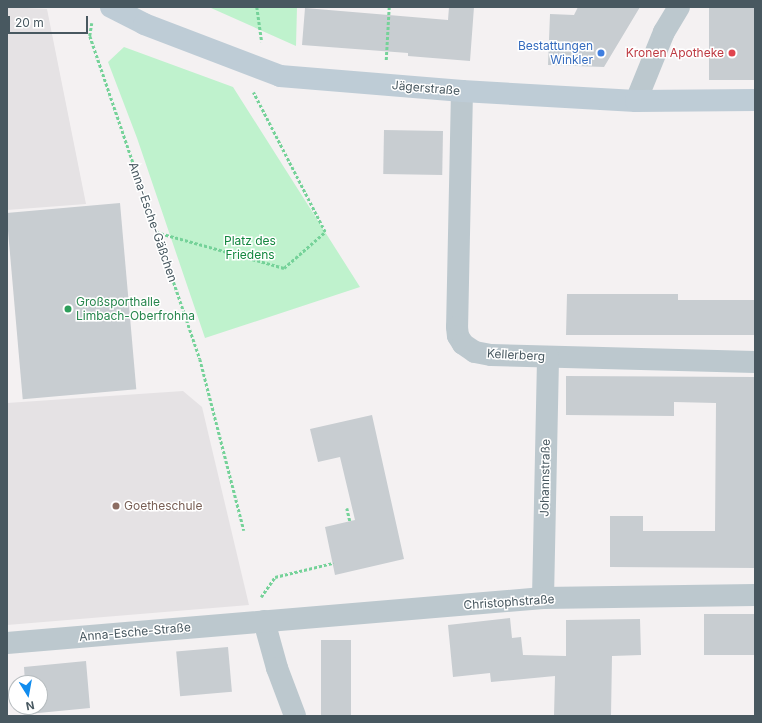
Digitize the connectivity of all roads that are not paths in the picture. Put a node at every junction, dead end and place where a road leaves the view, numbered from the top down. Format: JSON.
{"nodes":[{"id":1,"x":111,"y":7,"type":"edge"},
{"id":2,"x":679,"y":7,"type":"edge"},
{"id":3,"x":462,"y":91,"type":"junction"},
{"id":4,"x":755,"y":100,"type":"edge"},
{"id":5,"x":636,"y":101,"type":"junction"},
{"id":6,"x":548,"y":357,"type":"junction"},
{"id":7,"x":755,"y":362,"type":"edge"},
{"id":8,"x":755,"y":595,"type":"edge"},
{"id":9,"x":543,"y":598,"type":"junction"},
{"id":10,"x":264,"y":621,"type":"junction"},
{"id":11,"x":7,"y":643,"type":"edge"},
{"id":12,"x":295,"y":716,"type":"edge"}],
"edges":[{"from":1,"to":3,"type":"main road","name":"Jägerstraße"},
{"from":2,"to":5,"type":"street"},
{"from":3,"to":5,"type":"main road","name":"Jägerstraße"},
{"from":3,"to":6,"type":"street","name":"Kellerberg"},
{"from":4,"to":5,"type":"main road","name":"Jägerstraße"},
{"from":6,"to":7,"type":"street","name":"Kellerberg"},
{"from":6,"to":9,"type":"street","name":"Johannstraße"},
{"from":8,"to":9,"type":"street","name":"Christophstraße"},
{"from":9,"to":10,"type":"street","name":"Christophstraße"},
{"from":10,"to":11,"type":"street","name":"Anna-Esche-Straße"},
{"from":10,"to":12,"type":"street"}]}
